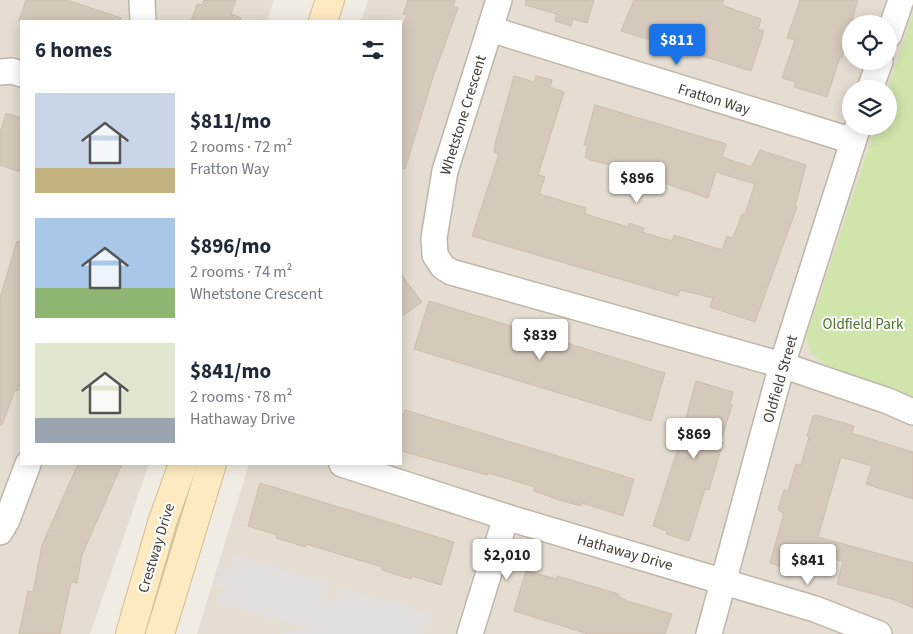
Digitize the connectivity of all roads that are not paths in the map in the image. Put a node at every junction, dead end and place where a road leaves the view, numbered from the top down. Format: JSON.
{"nodes":[{"id":1,"x":142,"y":0,"type":"edge"},
{"id":2,"x":330,"y":0,"type":"edge"},
{"id":3,"x":499,"y":0,"type":"edge"},
{"id":4,"x":900,"y":0,"type":"edge"},
{"id":5,"x":895,"y":15,"type":"edge"},
{"id":6,"x":143,"y":20,"type":"edge"},
{"id":7,"x":323,"y":20,"type":"edge"},
{"id":8,"x":490,"y":30,"type":"junction"},
{"id":9,"x":0,"y":72,"type":"edge"},
{"id":10,"x":20,"y":74,"type":"edge"},
{"id":11,"x":842,"y":130,"type":"edge"},
{"id":12,"x":855,"y":135,"type":"edge"},
{"id":13,"x":782,"y":365,"type":"junction"},
{"id":14,"x":913,"y":412,"type":"edge"},
{"id":15,"x":28,"y":465,"type":"edge"},
{"id":16,"x":183,"y":465,"type":"edge"},
{"id":17,"x":212,"y":465,"type":"edge"},
{"id":18,"x":345,"y":465,"type":"edge"},
{"id":19,"x":506,"y":517,"type":"junction"},
{"id":20,"x":0,"y":532,"type":"edge"},
{"id":21,"x":723,"y":580,"type":"junction"},
{"id":22,"x":130,"y":634,"type":"edge"},
{"id":23,"x":160,"y":634,"type":"edge"},
{"id":24,"x":470,"y":634,"type":"edge"},
{"id":25,"x":709,"y":634,"type":"edge"},
{"id":26,"x":879,"y":634,"type":"edge"}],
"edges":[{"from":1,"to":6,"type":"street"},
{"from":2,"to":7,"type":"street"},
{"from":3,"to":8,"type":"street","name":"Whetstone Crescent"},
{"from":4,"to":5,"type":"street"},
{"from":8,"to":11,"type":"street","name":"Fratton Way"},
{"from":8,"to":13,"type":"street","name":"Whetstone Crescent"},
{"from":9,"to":10,"type":"street"},
{"from":12,"to":13,"type":"street","name":"Oldfield Street"},
{"from":13,"to":14,"type":"street","name":"Whetstone Crescent"},
{"from":13,"to":21,"type":"street","name":"Oldfield Street"},
{"from":15,"to":20,"type":"street"},
{"from":16,"to":22,"type":"street","name":"Crestway Drive"},
{"from":17,"to":23,"type":"street","name":"Crestway Drive"},
{"from":18,"to":19,"type":"street","name":"Hathaway Drive"},
{"from":19,"to":21,"type":"street","name":"Hathaway Drive"},
{"from":19,"to":24,"type":"street"},
{"from":21,"to":25,"type":"street","name":"Oldfield Street"},
{"from":21,"to":26,"type":"street","name":"Hathaway Drive"}]}
